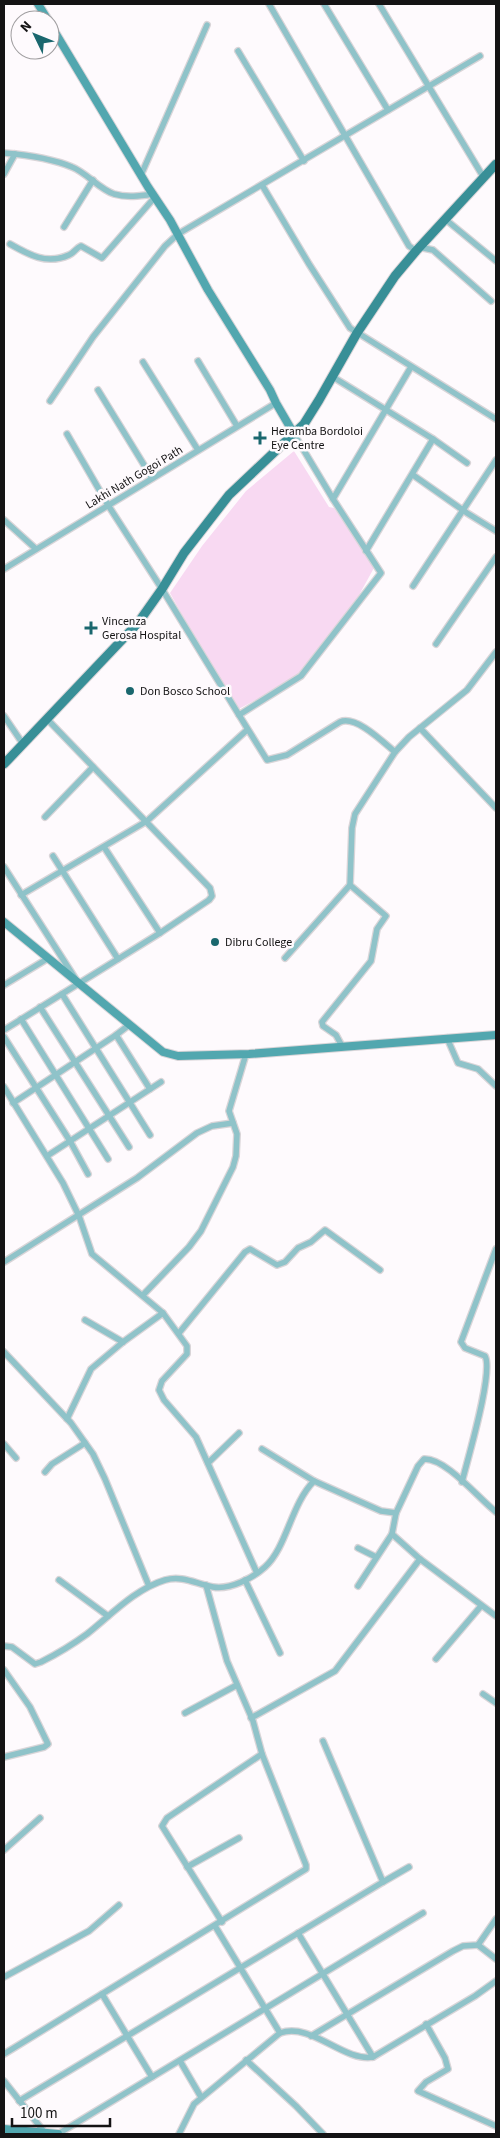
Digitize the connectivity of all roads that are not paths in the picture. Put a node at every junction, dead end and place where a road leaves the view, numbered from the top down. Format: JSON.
{"nodes":[{"id":1,"x":269,"y":4,"type":"edge"},
{"id":2,"x":324,"y":4,"type":"edge"},
{"id":3,"x":379,"y":4,"type":"edge"},
{"id":4,"x":207,"y":25,"type":"dead end"},
{"id":5,"x":60,"y":41,"type":"edge"},
{"id":6,"x":238,"y":51,"type":"dead end"},
{"id":7,"x":480,"y":56,"type":"dead end"},
{"id":8,"x":429,"y":86,"type":"junction"},
{"id":9,"x":388,"y":110,"type":"junction"},
{"id":10,"x":345,"y":134,"type":"junction"},
{"id":11,"x":4,"y":152,"type":"edge"},
{"id":12,"x":15,"y":154,"type":"junction"},
{"id":13,"x":304,"y":161,"type":"junction"},
{"id":14,"x":496,"y":164,"type":"edge"},
{"id":15,"x":4,"y":174,"type":"edge"},
{"id":16,"x":141,"y":175,"type":"junction"},
{"id":17,"x":484,"y":178,"type":"junction"},
{"id":18,"x":93,"y":180,"type":"junction"},
{"id":19,"x":262,"y":185,"type":"junction"},
{"id":20,"x":154,"y":196,"type":"junction"},
{"id":21,"x":445,"y":219,"type":"junction"},
{"id":22,"x":64,"y":227,"type":"dead end"},
{"id":23,"x":178,"y":234,"type":"junction"},
{"id":24,"x":10,"y":244,"type":"dead end"},
{"id":25,"x":418,"y":249,"type":"junction"},
{"id":26,"x":496,"y":261,"type":"edge"},
{"id":27,"x":492,"y":301,"type":"dead end"},
{"id":28,"x":357,"y":333,"type":"junction"},
{"id":29,"x":198,"y":361,"type":"dead end"},
{"id":30,"x":144,"y":362,"type":"dead end"},
{"id":31,"x":411,"y":367,"type":"junction"},
{"id":32,"x":333,"y":376,"type":"junction"},
{"id":33,"x":98,"y":390,"type":"dead end"},
{"id":34,"x":50,"y":401,"type":"dead end"},
{"id":35,"x":276,"y":403,"type":"junction"},
{"id":36,"x":385,"y":410,"type":"junction"},
{"id":37,"x":496,"y":420,"type":"edge"},
{"id":38,"x":236,"y":426,"type":"junction"},
{"id":39,"x":67,"y":434,"type":"dead end"},
{"id":40,"x":294,"y":434,"type":"junction"},
{"id":41,"x":434,"y":439,"type":"junction"},
{"id":42,"x":198,"y":450,"type":"junction"},
{"id":43,"x":496,"y":460,"type":"edge"},
{"id":44,"x":467,"y":463,"type":"dead end"},
{"id":45,"x":413,"y":475,"type":"junction"},
{"id":46,"x":152,"y":478,"type":"junction"},
{"id":47,"x":332,"y":499,"type":"junction"},
{"id":48,"x":108,"y":505,"type":"junction"},
{"id":49,"x":463,"y":510,"type":"junction"},
{"id":50,"x":4,"y":520,"type":"edge"},
{"id":51,"x":496,"y":531,"type":"edge"},
{"id":52,"x":36,"y":549,"type":"junction"},
{"id":53,"x":366,"y":551,"type":"junction"},
{"id":54,"x":496,"y":557,"type":"edge"},
{"id":55,"x":4,"y":569,"type":"edge"},
{"id":56,"x":413,"y":586,"type":"dead end"},
{"id":57,"x":162,"y":589,"type":"junction"},
{"id":58,"x":436,"y":644,"type":"dead end"},
{"id":59,"x":496,"y":652,"type":"edge"},
{"id":60,"x":239,"y":715,"type":"junction"},
{"id":61,"x":4,"y":716,"type":"edge"},
{"id":62,"x":47,"y":719,"type":"junction"},
{"id":63,"x":420,"y":728,"type":"junction"},
{"id":64,"x":247,"y":730,"type":"junction"},
{"id":65,"x":24,"y":744,"type":"junction"},
{"id":66,"x":395,"y":752,"type":"junction"},
{"id":67,"x":4,"y":764,"type":"edge"},
{"id":68,"x":93,"y":767,"type":"junction"},
{"id":69,"x":496,"y":808,"type":"edge"},
{"id":70,"x":45,"y":817,"type":"dead end"},
{"id":71,"x":147,"y":821,"type":"junction"},
{"id":72,"x":104,"y":847,"type":"junction"},
{"id":73,"x":53,"y":856,"type":"dead end"},
{"id":74,"x":4,"y":867,"type":"edge"},
{"id":75,"x":62,"y":870,"type":"junction"},
{"id":76,"x":350,"y":885,"type":"junction"},
{"id":77,"x":21,"y":895,"type":"junction"},
{"id":78,"x":4,"y":922,"type":"edge"},
{"id":79,"x":160,"y":933,"type":"junction"},
{"id":80,"x":285,"y":958,"type":"dead end"},
{"id":81,"x":47,"y":959,"type":"junction"},
{"id":82,"x":118,"y":959,"type":"junction"},
{"id":83,"x":79,"y":984,"type":"junction"},
{"id":84,"x":4,"y":985,"type":"edge"},
{"id":85,"x":62,"y":994,"type":"junction"},
{"id":86,"x":40,"y":1007,"type":"junction"},
{"id":87,"x":21,"y":1019,"type":"junction"},
{"id":88,"x":128,"y":1024,"type":"junction"},
{"id":89,"x":4,"y":1030,"type":"edge"},
{"id":90,"x":496,"y":1035,"type":"edge"},
{"id":91,"x":4,"y":1036,"type":"edge"},
{"id":92,"x":116,"y":1036,"type":"junction"},
{"id":93,"x":447,"y":1038,"type":"junction"},
{"id":94,"x":342,"y":1046,"type":"junction"},
{"id":95,"x":95,"y":1049,"type":"junction"},
{"id":96,"x":246,"y":1054,"type":"junction"},
{"id":97,"x":74,"y":1063,"type":"junction"},
{"id":98,"x":55,"y":1075,"type":"junction"},
{"id":99,"x":161,"y":1082,"type":"dead end"},
{"id":100,"x":496,"y":1086,"type":"edge"},
{"id":101,"x":4,"y":1087,"type":"edge"},
{"id":102,"x":36,"y":1088,"type":"junction"},
{"id":103,"x":150,"y":1089,"type":"junction"},
{"id":104,"x":129,"y":1102,"type":"junction"},
{"id":105,"x":13,"y":1103,"type":"junction"},
{"id":106,"x":108,"y":1115,"type":"junction"},
{"id":107,"x":233,"y":1123,"type":"junction"},
{"id":108,"x":89,"y":1129,"type":"junction"},
{"id":109,"x":150,"y":1135,"type":"dead end"},
{"id":110,"x":70,"y":1141,"type":"junction"},
{"id":111,"x":129,"y":1147,"type":"dead end"},
{"id":112,"x":47,"y":1156,"type":"junction"},
{"id":113,"x":108,"y":1159,"type":"dead end"},
{"id":114,"x":88,"y":1174,"type":"dead end"},
{"id":115,"x":79,"y":1216,"type":"junction"},
{"id":116,"x":496,"y":1248,"type":"edge"},
{"id":117,"x":4,"y":1262,"type":"edge"},
{"id":118,"x":380,"y":1270,"type":"dead end"},
{"id":119,"x":142,"y":1295,"type":"junction"},
{"id":120,"x":163,"y":1313,"type":"junction"},
{"id":121,"x":85,"y":1320,"type":"dead end"},
{"id":122,"x":179,"y":1333,"type":"junction"},
{"id":123,"x":123,"y":1342,"type":"junction"},
{"id":124,"x":4,"y":1352,"type":"edge"},
{"id":125,"x":67,"y":1419,"type":"junction"},
{"id":126,"x":239,"y":1433,"type":"dead end"},
{"id":127,"x":85,"y":1443,"type":"junction"},
{"id":128,"x":4,"y":1444,"type":"edge"},
{"id":129,"x":262,"y":1449,"type":"dead end"},
{"id":130,"x":16,"y":1458,"type":"dead end"},
{"id":131,"x":208,"y":1462,"type":"junction"},
{"id":132,"x":45,"y":1472,"type":"dead end"},
{"id":133,"x":314,"y":1481,"type":"junction"},
{"id":134,"x":462,"y":1482,"type":"junction"},
{"id":135,"x":496,"y":1512,"type":"edge"},
{"id":136,"x":396,"y":1513,"type":"junction"},
{"id":137,"x":392,"y":1534,"type":"junction"},
{"id":138,"x":358,"y":1548,"type":"dead end"},
{"id":139,"x":376,"y":1557,"type":"junction"},
{"id":140,"x":420,"y":1559,"type":"junction"},
{"id":141,"x":257,"y":1573,"type":"junction"},
{"id":142,"x":60,"y":1580,"type":"dead end"},
{"id":143,"x":245,"y":1580,"type":"junction"},
{"id":144,"x":206,"y":1585,"type":"junction"},
{"id":145,"x":150,"y":1586,"type":"junction"},
{"id":146,"x":358,"y":1586,"type":"dead end"},
{"id":147,"x":481,"y":1606,"type":"junction"},
{"id":148,"x":108,"y":1616,"type":"junction"},
{"id":149,"x":496,"y":1616,"type":"edge"},
{"id":150,"x":4,"y":1646,"type":"edge"},
{"id":151,"x":280,"y":1653,"type":"dead end"},
{"id":152,"x":436,"y":1659,"type":"dead end"},
{"id":153,"x":4,"y":1670,"type":"edge"},
{"id":154,"x":237,"y":1685,"type":"junction"},
{"id":155,"x":483,"y":1694,"type":"dead end"},
{"id":156,"x":496,"y":1703,"type":"edge"},
{"id":157,"x":185,"y":1712,"type":"dead end"},
{"id":158,"x":251,"y":1718,"type":"junction"},
{"id":159,"x":323,"y":1740,"type":"dead end"},
{"id":160,"x":262,"y":1754,"type":"junction"},
{"id":161,"x":4,"y":1757,"type":"edge"},
{"id":162,"x":40,"y":1818,"type":"dead end"},
{"id":163,"x":240,"y":1838,"type":"dead end"},
{"id":164,"x":4,"y":1850,"type":"edge"},
{"id":165,"x":187,"y":1867,"type":"junction"},
{"id":166,"x":409,"y":1867,"type":"dead end"},
{"id":167,"x":383,"y":1882,"type":"junction"},
{"id":168,"x":119,"y":1906,"type":"dead end"},
{"id":169,"x":423,"y":1913,"type":"dead end"},
{"id":170,"x":496,"y":1919,"type":"edge"},
{"id":171,"x":222,"y":1922,"type":"junction"},
{"id":172,"x":215,"y":1926,"type":"junction"},
{"id":173,"x":298,"y":1933,"type":"junction"},
{"id":174,"x":478,"y":1945,"type":"junction"},
{"id":175,"x":496,"y":1958,"type":"edge"},
{"id":176,"x":240,"y":1968,"type":"junction"},
{"id":177,"x":322,"y":1973,"type":"junction"},
{"id":178,"x":4,"y":1977,"type":"edge"},
{"id":179,"x":496,"y":1980,"type":"edge"},
{"id":180,"x":102,"y":1994,"type":"junction"},
{"id":181,"x":265,"y":2008,"type":"junction"},
{"id":182,"x":347,"y":2014,"type":"junction"},
{"id":183,"x":426,"y":2024,"type":"junction"},
{"id":184,"x":280,"y":2033,"type":"junction"},
{"id":185,"x":311,"y":2036,"type":"junction"},
{"id":186,"x":127,"y":2037,"type":"junction"},
{"id":187,"x":4,"y":2054,"type":"edge"},
{"id":188,"x":373,"y":2056,"type":"junction"},
{"id":189,"x":246,"y":2060,"type":"junction"},
{"id":190,"x":180,"y":2061,"type":"junction"},
{"id":191,"x":152,"y":2078,"type":"junction"},
{"id":192,"x":4,"y":2081,"type":"edge"},
{"id":193,"x":201,"y":2097,"type":"junction"},
{"id":194,"x":19,"y":2101,"type":"junction"},
{"id":195,"x":496,"y":2126,"type":"edge"},
{"id":196,"x":4,"y":2129,"type":"edge"},
{"id":197,"x":45,"y":2134,"type":"edge"},
{"id":198,"x":58,"y":2134,"type":"edge"},
{"id":199,"x":179,"y":2134,"type":"edge"},
{"id":200,"x":323,"y":2134,"type":"edge"}],
"edges":[{"from":1,"to":10,"type":"street"},
{"from":2,"to":9,"type":"street"},
{"from":3,"to":8,"type":"street"},
{"from":4,"to":16,"type":"street"},
{"from":5,"to":16,"type":"street"},
{"from":6,"to":13,"type":"street"},
{"from":7,"to":8,"type":"street"},
{"from":8,"to":9,"type":"street"},
{"from":8,"to":17,"type":"street"},
{"from":9,"to":10,"type":"street"},
{"from":10,"to":13,"type":"street"},
{"from":10,"to":25,"type":"street"},
{"from":11,"to":12,"type":"street"},
{"from":12,"to":15,"type":"street"},
{"from":12,"to":18,"type":"street"},
{"from":13,"to":19,"type":"street"},
{"from":14,"to":17,"type":"main road"},
{"from":16,"to":20,"type":"street"},
{"from":17,"to":21,"type":"main road"},
{"from":18,"to":20,"type":"street"},
{"from":18,"to":22,"type":"street"},
{"from":19,"to":23,"type":"street"},
{"from":19,"to":28,"type":"street"},
{"from":20,"to":23,"type":"street"},
{"from":20,"to":24,"type":"street"},
{"from":21,"to":25,"type":"main road"},
{"from":21,"to":26,"type":"street"},
{"from":23,"to":34,"type":"street"},
{"from":23,"to":35,"type":"street"},
{"from":25,"to":27,"type":"street"},
{"from":25,"to":28,"type":"main road"},
{"from":28,"to":31,"type":"street"},
{"from":28,"to":32,"type":"main road"},
{"from":29,"to":38,"type":"street"},
{"from":30,"to":42,"type":"street"},
{"from":31,"to":36,"type":"street"},
{"from":31,"to":37,"type":"street"},
{"from":32,"to":36,"type":"street"},
{"from":32,"to":40,"type":"main road"},
{"from":33,"to":46,"type":"street"},
{"from":35,"to":38,"type":"street","name":"Lakhi Nath Gogoi Path"},
{"from":35,"to":40,"type":"street"},
{"from":36,"to":41,"type":"street"},
{"from":36,"to":47,"type":"street"},
{"from":38,"to":42,"type":"street","name":"Lakhi Nath Gogoi Path"},
{"from":39,"to":48,"type":"street"},
{"from":40,"to":47,"type":"street"},
{"from":40,"to":57,"type":"main road"},
{"from":41,"to":44,"type":"street"},
{"from":41,"to":45,"type":"street"},
{"from":42,"to":46,"type":"street","name":"Lakhi Nath Gogoi Path"},
{"from":43,"to":49,"type":"street"},
{"from":45,"to":49,"type":"street"},
{"from":45,"to":53,"type":"street"},
{"from":46,"to":48,"type":"street","name":"Lakhi Nath Gogoi Path"},
{"from":47,"to":53,"type":"street"},
{"from":48,"to":52,"type":"street","name":"Lakhi Nath Gogoi Path"},
{"from":48,"to":57,"type":"street"},
{"from":49,"to":51,"type":"street"},
{"from":49,"to":56,"type":"street"},
{"from":50,"to":52,"type":"street"},
{"from":52,"to":55,"type":"street","name":"Lakhi Nath Gogoi Path"},
{"from":53,"to":60,"type":"street"},
{"from":54,"to":58,"type":"street"},
{"from":57,"to":60,"type":"street"},
{"from":57,"to":62,"type":"main road"},
{"from":59,"to":63,"type":"street"},
{"from":60,"to":64,"type":"street"},
{"from":61,"to":65,"type":"street"},
{"from":62,"to":65,"type":"main road"},
{"from":62,"to":68,"type":"street"},
{"from":63,"to":66,"type":"street"},
{"from":63,"to":69,"type":"street"},
{"from":64,"to":66,"type":"street"},
{"from":64,"to":71,"type":"street"},
{"from":65,"to":67,"type":"main road"},
{"from":66,"to":76,"type":"street"},
{"from":68,"to":70,"type":"street"},
{"from":68,"to":71,"type":"street"},
{"from":71,"to":72,"type":"street"},
{"from":71,"to":79,"type":"street"},
{"from":72,"to":75,"type":"street"},
{"from":72,"to":79,"type":"street"},
{"from":73,"to":75,"type":"street"},
{"from":74,"to":77,"type":"street"},
{"from":75,"to":77,"type":"street"},
{"from":75,"to":82,"type":"street"},
{"from":76,"to":80,"type":"street"},
{"from":76,"to":94,"type":"street"},
{"from":77,"to":83,"type":"street"},
{"from":78,"to":81,"type":"street"},
{"from":79,"to":82,"type":"street"},
{"from":81,"to":83,"type":"street"},
{"from":81,"to":84,"type":"street"},
{"from":82,"to":83,"type":"street"},
{"from":83,"to":85,"type":"street"},
{"from":83,"to":88,"type":"street"},
{"from":85,"to":86,"type":"street"},
{"from":85,"to":95,"type":"street"},
{"from":86,"to":87,"type":"street"},
{"from":86,"to":97,"type":"street"},
{"from":87,"to":89,"type":"street"},
{"from":87,"to":98,"type":"street"},
{"from":88,"to":92,"type":"street"},
{"from":88,"to":96,"type":"street"},
{"from":90,"to":93,"type":"street"},
{"from":91,"to":102,"type":"street"},
{"from":92,"to":95,"type":"street"},
{"from":92,"to":103,"type":"street"},
{"from":93,"to":94,"type":"street"},
{"from":93,"to":100,"type":"street"},
{"from":94,"to":96,"type":"street"},
{"from":95,"to":97,"type":"street"},
{"from":95,"to":104,"type":"street"},
{"from":96,"to":107,"type":"street"},
{"from":97,"to":98,"type":"street"},
{"from":97,"to":106,"type":"street"},
{"from":98,"to":102,"type":"street"},
{"from":98,"to":108,"type":"street"},
{"from":99,"to":103,"type":"street"},
{"from":101,"to":105,"type":"street"},
{"from":102,"to":105,"type":"street"},
{"from":102,"to":110,"type":"street"},
{"from":103,"to":104,"type":"street"},
{"from":104,"to":106,"type":"street"},
{"from":104,"to":109,"type":"street"},
{"from":105,"to":112,"type":"street"},
{"from":106,"to":108,"type":"street"},
{"from":106,"to":111,"type":"street"},
{"from":107,"to":115,"type":"street"},
{"from":107,"to":119,"type":"street"},
{"from":108,"to":110,"type":"street"},
{"from":108,"to":113,"type":"street"},
{"from":110,"to":112,"type":"street"},
{"from":110,"to":114,"type":"street"},
{"from":112,"to":115,"type":"street"},
{"from":115,"to":117,"type":"street"},
{"from":115,"to":119,"type":"street"},
{"from":116,"to":134,"type":"street"},
{"from":118,"to":122,"type":"street"},
{"from":119,"to":120,"type":"street"},
{"from":120,"to":122,"type":"street"},
{"from":120,"to":123,"type":"street"},
{"from":121,"to":123,"type":"street"},
{"from":122,"to":131,"type":"street"},
{"from":123,"to":125,"type":"street"},
{"from":124,"to":125,"type":"street"},
{"from":125,"to":127,"type":"street"},
{"from":126,"to":131,"type":"street"},
{"from":127,"to":132,"type":"street"},
{"from":127,"to":145,"type":"street"},
{"from":128,"to":130,"type":"street"},
{"from":129,"to":133,"type":"street"},
{"from":131,"to":141,"type":"street"},
{"from":133,"to":136,"type":"street"},
{"from":133,"to":141,"type":"street"},
{"from":134,"to":135,"type":"street"},
{"from":134,"to":136,"type":"street"},
{"from":136,"to":137,"type":"street"},
{"from":137,"to":139,"type":"street"},
{"from":137,"to":140,"type":"street"},
{"from":138,"to":139,"type":"street"},
{"from":139,"to":146,"type":"street"},
{"from":140,"to":147,"type":"street"},
{"from":140,"to":158,"type":"street"},
{"from":141,"to":143,"type":"street"},
{"from":142,"to":148,"type":"street"},
{"from":143,"to":144,"type":"street"},
{"from":143,"to":151,"type":"street"},
{"from":144,"to":145,"type":"street"},
{"from":144,"to":154,"type":"street"},
{"from":145,"to":148,"type":"street"},
{"from":147,"to":149,"type":"street"},
{"from":147,"to":152,"type":"street"},
{"from":148,"to":150,"type":"street"},
{"from":153,"to":161,"type":"street"},
{"from":154,"to":157,"type":"street"},
{"from":154,"to":158,"type":"street"},
{"from":155,"to":156,"type":"street"},
{"from":158,"to":160,"type":"street"},
{"from":159,"to":167,"type":"street"},
{"from":160,"to":165,"type":"street"},
{"from":160,"to":171,"type":"street"},
{"from":162,"to":164,"type":"street"},
{"from":163,"to":165,"type":"street"},
{"from":165,"to":171,"type":"street"},
{"from":166,"to":167,"type":"street"},
{"from":167,"to":173,"type":"street"},
{"from":168,"to":178,"type":"street"},
{"from":169,"to":177,"type":"street"},
{"from":170,"to":174,"type":"street"},
{"from":171,"to":172,"type":"street"},
{"from":172,"to":176,"type":"street"},
{"from":172,"to":180,"type":"street"},
{"from":173,"to":176,"type":"street"},
{"from":173,"to":177,"type":"street"},
{"from":174,"to":175,"type":"street"},
{"from":174,"to":182,"type":"street"},
{"from":176,"to":181,"type":"street"},
{"from":176,"to":186,"type":"street"},
{"from":177,"to":181,"type":"street"},
{"from":177,"to":182,"type":"street"},
{"from":179,"to":183,"type":"street"},
{"from":180,"to":186,"type":"street"},
{"from":180,"to":187,"type":"street"},
{"from":181,"to":184,"type":"street"},
{"from":181,"to":190,"type":"street"},
{"from":182,"to":185,"type":"street"},
{"from":182,"to":188,"type":"street"},
{"from":183,"to":188,"type":"street"},
{"from":183,"to":195,"type":"street"},
{"from":184,"to":185,"type":"street"},
{"from":184,"to":189,"type":"street"},
{"from":185,"to":188,"type":"street"},
{"from":186,"to":191,"type":"street"},
{"from":186,"to":194,"type":"street"},
{"from":189,"to":193,"type":"street"},
{"from":189,"to":200,"type":"street"},
{"from":190,"to":191,"type":"street"},
{"from":190,"to":193,"type":"street"},
{"from":191,"to":198,"type":"street"},
{"from":192,"to":194,"type":"street"},
{"from":193,"to":199,"type":"street"},
{"from":194,"to":197,"type":"street"},
{"from":196,"to":197,"type":"street"},
{"from":197,"to":198,"type":"street"}]}
